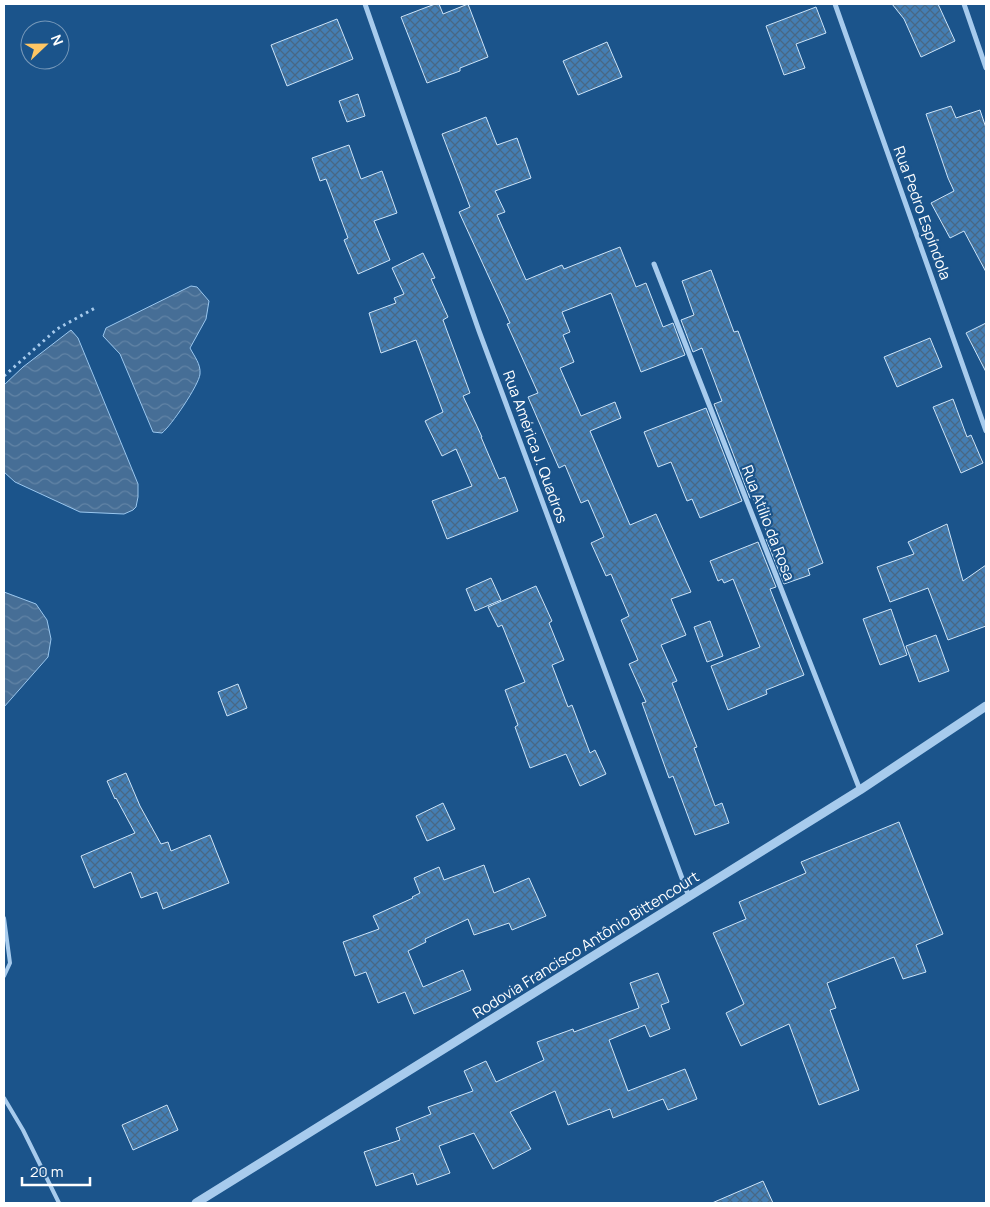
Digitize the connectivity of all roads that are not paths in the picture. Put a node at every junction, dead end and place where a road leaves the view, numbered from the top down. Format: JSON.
{"nodes":[{"id":1,"x":365,"y":4,"type":"edge"},
{"id":2,"x":835,"y":4,"type":"edge"},
{"id":3,"x":964,"y":4,"type":"edge"},
{"id":4,"x":986,"y":68,"type":"edge"},
{"id":5,"x":654,"y":264,"type":"dead end"},
{"id":6,"x":986,"y":431,"type":"edge"},
{"id":7,"x":986,"y":706,"type":"edge"},
{"id":8,"x":860,"y":790,"type":"junction"},
{"id":9,"x":689,"y":897,"type":"junction"},
{"id":10,"x":4,"y":918,"type":"edge"},
{"id":11,"x":4,"y":976,"type":"edge"},
{"id":12,"x":4,"y":1098,"type":"edge"},
{"id":13,"x":59,"y":1203,"type":"edge"},
{"id":14,"x":196,"y":1203,"type":"edge"}],
"edges":[{"from":1,"to":9,"type":"street","name":"Rua América J. Quadros"},
{"from":2,"to":6,"type":"street","name":"Rua Pedro Espíndola"},
{"from":3,"to":4,"type":"street"},
{"from":5,"to":8,"type":"street","name":"Rua Atílio da Rosa"},
{"from":7,"to":8,"type":"street","name":"Rodovia Francisco Antônio Bittencourt"},
{"from":8,"to":9,"type":"street","name":"Rodovia Francisco Antônio Bittencourt"},
{"from":9,"to":14,"type":"street","name":"Rodovia Francisco Antônio Bittencourt"},
{"from":10,"to":11,"type":"lane"},
{"from":12,"to":13,"type":"lane"}]}
